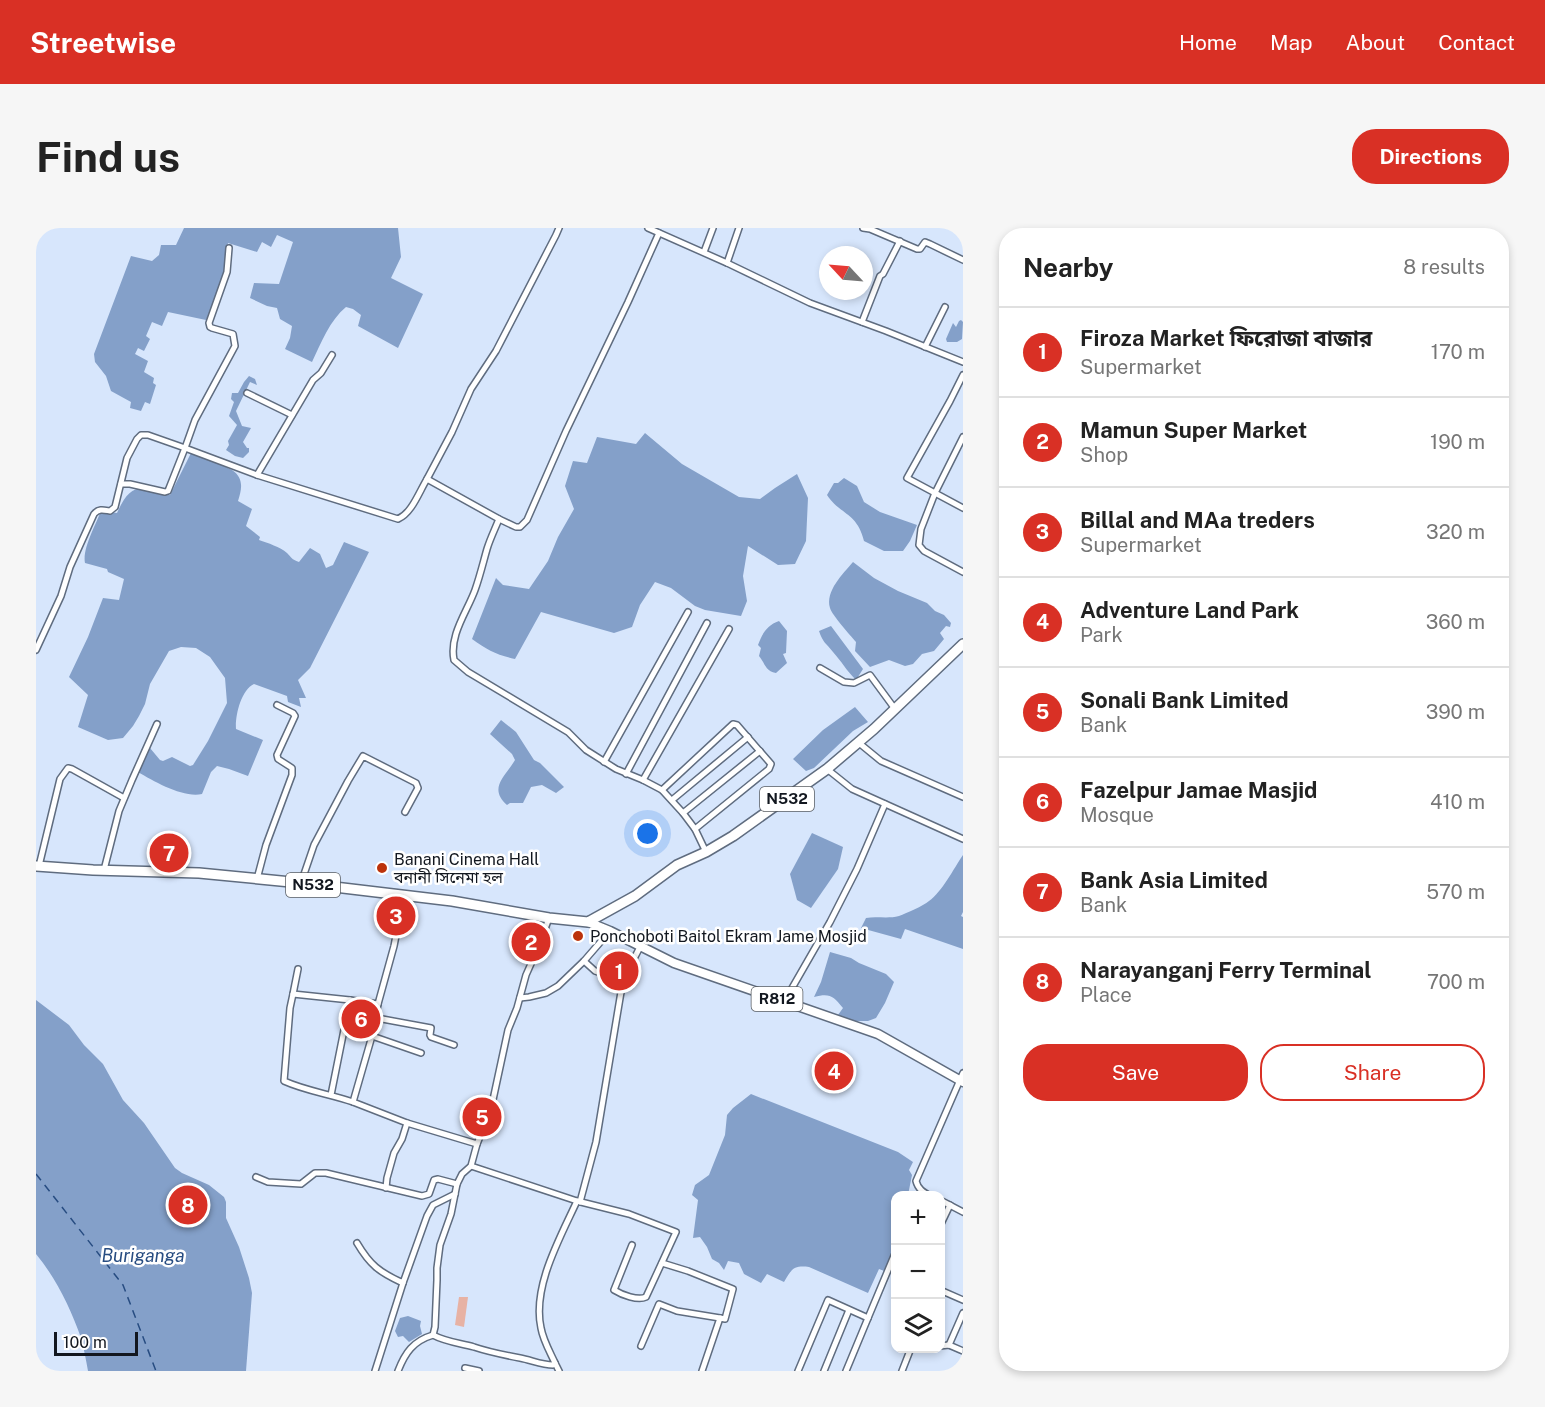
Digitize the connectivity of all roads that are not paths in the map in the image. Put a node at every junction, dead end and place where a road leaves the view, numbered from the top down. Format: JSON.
{"nodes":[{"id":1,"x":559,"y":228,"type":"edge"},
{"id":2,"x":648,"y":228,"type":"edge"},
{"id":3,"x":713,"y":228,"type":"edge"},
{"id":4,"x":739,"y":228,"type":"edge"},
{"id":5,"x":863,"y":228,"type":"edge"},
{"id":6,"x":659,"y":233,"type":"junction"},
{"id":7,"x":900,"y":242,"type":"junction"},
{"id":8,"x":229,"y":248,"type":"dead end"},
{"id":9,"x":705,"y":252,"type":"junction"},
{"id":10,"x":963,"y":260,"type":"edge"},
{"id":11,"x":727,"y":263,"type":"junction"},
{"id":12,"x":945,"y":307,"type":"dead end"},
{"id":13,"x":862,"y":322,"type":"junction"},
{"id":14,"x":925,"y":347,"type":"junction"},
{"id":15,"x":332,"y":355,"type":"dead end"},
{"id":16,"x":963,"y":362,"type":"edge"},
{"id":17,"x":963,"y":375,"type":"edge"},
{"id":18,"x":247,"y":393,"type":"dead end"},
{"id":19,"x":292,"y":415,"type":"junction"},
{"id":20,"x":963,"y":437,"type":"edge"},
{"id":21,"x":185,"y":448,"type":"junction"},
{"id":22,"x":257,"y":475,"type":"junction"},
{"id":23,"x":427,"y":479,"type":"junction"},
{"id":24,"x":121,"y":484,"type":"junction"},
{"id":25,"x":937,"y":494,"type":"junction"},
{"id":26,"x":962,"y":507,"type":"edge"},
{"id":27,"x":499,"y":519,"type":"junction"},
{"id":28,"x":963,"y":572,"type":"edge"},
{"id":29,"x":688,"y":612,"type":"dead end"},
{"id":30,"x":707,"y":623,"type":"dead end"},
{"id":31,"x":729,"y":629,"type":"dead end"},
{"id":32,"x":38,"y":642,"type":"edge"},
{"id":33,"x":963,"y":644,"type":"edge"},
{"id":34,"x":36,"y":650,"type":"edge"},
{"id":35,"x":820,"y":668,"type":"dead end"},
{"id":36,"x":277,"y":705,"type":"dead end"},
{"id":37,"x":895,"y":710,"type":"junction"},
{"id":38,"x":157,"y":724,"type":"dead end"},
{"id":39,"x":748,"y":737,"type":"junction"},
{"id":40,"x":859,"y":743,"type":"junction"},
{"id":41,"x":760,"y":751,"type":"junction"},
{"id":42,"x":604,"y":762,"type":"junction"},
{"id":43,"x":827,"y":769,"type":"junction"},
{"id":44,"x":626,"y":774,"type":"junction"},
{"id":45,"x":644,"y":780,"type":"junction"},
{"id":46,"x":662,"y":790,"type":"junction"},
{"id":47,"x":963,"y":797,"type":"edge"},
{"id":48,"x":124,"y":798,"type":"junction"},
{"id":49,"x":672,"y":800,"type":"junction"},
{"id":50,"x":885,"y":804,"type":"junction"},
{"id":51,"x":405,"y":812,"type":"dead end"},
{"id":52,"x":683,"y":813,"type":"junction"},
{"id":53,"x":695,"y":829,"type":"junction"},
{"id":54,"x":963,"y":839,"type":"edge"},
{"id":55,"x":706,"y":852,"type":"junction"},
{"id":56,"x":37,"y":866,"type":"edge"},
{"id":57,"x":104,"y":870,"type":"junction"},
{"id":58,"x":257,"y":879,"type":"junction"},
{"id":59,"x":301,"y":883,"type":"junction"},
{"id":60,"x":402,"y":895,"type":"junction"},
{"id":61,"x":549,"y":918,"type":"junction"},
{"id":62,"x":588,"y":922,"type":"junction"},
{"id":63,"x":610,"y":931,"type":"junction"},
{"id":64,"x":640,"y":947,"type":"junction"},
{"id":65,"x":584,"y":961,"type":"junction"},
{"id":66,"x":298,"y":969,"type":"dead end"},
{"id":67,"x":623,"y":981,"type":"junction"},
{"id":68,"x":293,"y":994,"type":"junction"},
{"id":69,"x":520,"y":998,"type":"junction"},
{"id":70,"x":350,"y":1000,"type":"junction"},
{"id":71,"x":784,"y":1002,"type":"junction"},
{"id":72,"x":378,"y":1004,"type":"junction"},
{"id":73,"x":376,"y":1018,"type":"junction"},
{"id":74,"x":372,"y":1036,"type":"junction"},
{"id":75,"x":454,"y":1045,"type":"dead end"},
{"id":76,"x":421,"y":1053,"type":"dead end"},
{"id":77,"x":962,"y":1079,"type":"edge"},
{"id":78,"x":331,"y":1095,"type":"junction"},
{"id":79,"x":353,"y":1102,"type":"junction"},
{"id":80,"x":407,"y":1123,"type":"junction"},
{"id":81,"x":477,"y":1144,"type":"junction"},
{"id":82,"x":471,"y":1166,"type":"junction"},
{"id":83,"x":256,"y":1177,"type":"dead end"},
{"id":84,"x":457,"y":1184,"type":"junction"},
{"id":85,"x":386,"y":1188,"type":"junction"},
{"id":86,"x":919,"y":1191,"type":"edge"},
{"id":87,"x":455,"y":1194,"type":"junction"},
{"id":88,"x":578,"y":1201,"type":"junction"},
{"id":89,"x":945,"y":1202,"type":"edge"},
{"id":90,"x":950,"y":1205,"type":"junction"},
{"id":91,"x":963,"y":1212,"type":"edge"},
{"id":92,"x":945,"y":1216,"type":"edge"},
{"id":93,"x":357,"y":1243,"type":"dead end"},
{"id":94,"x":632,"y":1245,"type":"dead end"},
{"id":95,"x":662,"y":1263,"type":"junction"},
{"id":96,"x":891,"y":1263,"type":"edge"},
{"id":97,"x":403,"y":1283,"type":"junction"},
{"id":98,"x":945,"y":1292,"type":"edge"},
{"id":99,"x":963,"y":1300,"type":"edge"},
{"id":100,"x":849,"y":1310,"type":"junction"},
{"id":101,"x":963,"y":1313,"type":"edge"},
{"id":102,"x":720,"y":1318,"type":"junction"},
{"id":103,"x":868,"y":1318,"type":"junction"},
{"id":104,"x":433,"y":1335,"type":"junction"},
{"id":105,"x":945,"y":1345,"type":"edge"},
{"id":106,"x":949,"y":1345,"type":"junction"},
{"id":107,"x":641,"y":1346,"type":"dead end"},
{"id":108,"x":963,"y":1351,"type":"edge"},
{"id":109,"x":909,"y":1353,"type":"edge"},
{"id":110,"x":555,"y":1363,"type":"junction"},
{"id":111,"x":465,"y":1368,"type":"dead end"},
{"id":112,"x":375,"y":1371,"type":"edge"},
{"id":113,"x":398,"y":1371,"type":"edge"},
{"id":114,"x":479,"y":1371,"type":"edge"},
{"id":115,"x":559,"y":1371,"type":"edge"},
{"id":116,"x":702,"y":1371,"type":"edge"},
{"id":117,"x":798,"y":1371,"type":"edge"},
{"id":118,"x":824,"y":1371,"type":"edge"},
{"id":119,"x":846,"y":1371,"type":"edge"},
{"id":120,"x":902,"y":1371,"type":"edge"}],
"edges":[{"from":1,"to":23,"type":"street"},
{"from":2,"to":6,"type":"street"},
{"from":3,"to":9,"type":"street"},
{"from":4,"to":11,"type":"street"},
{"from":5,"to":7,"type":"street"},
{"from":6,"to":9,"type":"street"},
{"from":6,"to":27,"type":"street"},
{"from":7,"to":10,"type":"street"},
{"from":7,"to":13,"type":"street"},
{"from":8,"to":21,"type":"street"},
{"from":9,"to":11,"type":"street"},
{"from":11,"to":13,"type":"street"},
{"from":12,"to":14,"type":"street"},
{"from":13,"to":14,"type":"street"},
{"from":14,"to":16,"type":"street"},
{"from":15,"to":19,"type":"street"},
{"from":17,"to":25,"type":"street"},
{"from":18,"to":19,"type":"street"},
{"from":19,"to":22,"type":"street"},
{"from":20,"to":25,"type":"street"},
{"from":21,"to":22,"type":"street"},
{"from":21,"to":24,"type":"street"},
{"from":21,"to":24,"type":"street"},
{"from":22,"to":23,"type":"street"},
{"from":23,"to":27,"type":"street"},
{"from":24,"to":32,"type":"street"},
{"from":25,"to":26,"type":"street"},
{"from":25,"to":28,"type":"street"},
{"from":27,"to":42,"type":"street"},
{"from":29,"to":42,"type":"street"},
{"from":30,"to":44,"type":"street"},
{"from":31,"to":45,"type":"street"},
{"from":32,"to":34,"type":"street"},
{"from":33,"to":37,"type":"highway","number":"N532"},
{"from":35,"to":37,"type":"street"},
{"from":36,"to":58,"type":"street"},
{"from":37,"to":40,"type":"highway","number":"N532"},
{"from":38,"to":48,"type":"street"},
{"from":39,"to":41,"type":"street"},
{"from":39,"to":46,"type":"street"},
{"from":39,"to":49,"type":"street"},
{"from":40,"to":43,"type":"highway","number":"N532"},
{"from":40,"to":47,"type":"street"},
{"from":41,"to":52,"type":"street"},
{"from":41,"to":53,"type":"street"},
{"from":42,"to":44,"type":"street"},
{"from":43,"to":50,"type":"street"},
{"from":43,"to":55,"type":"highway","number":"N532"},
{"from":44,"to":45,"type":"street"},
{"from":45,"to":46,"type":"street"},
{"from":46,"to":49,"type":"street"},
{"from":48,"to":56,"type":"street"},
{"from":48,"to":57,"type":"street"},
{"from":49,"to":52,"type":"street"},
{"from":50,"to":54,"type":"street"},
{"from":50,"to":71,"type":"street"},
{"from":51,"to":59,"type":"street"},
{"from":52,"to":53,"type":"street"},
{"from":53,"to":55,"type":"street"},
{"from":55,"to":62,"type":"highway","number":"N532"},
{"from":56,"to":57,"type":"highway","number":"N532"},
{"from":57,"to":58,"type":"highway","number":"N532"},
{"from":58,"to":59,"type":"highway","number":"N532"},
{"from":59,"to":60,"type":"highway","number":"N532"},
{"from":60,"to":61,"type":"highway","number":"N532"},
{"from":60,"to":72,"type":"street"},
{"from":61,"to":62,"type":"highway","number":"N532"},
{"from":61,"to":69,"type":"street"},
{"from":62,"to":63,"type":"main road","number":"R812"},
{"from":63,"to":64,"type":"main road","number":"R812"},
{"from":63,"to":65,"type":"street"},
{"from":64,"to":67,"type":"street"},
{"from":64,"to":71,"type":"main road","number":"R812"},
{"from":65,"to":67,"type":"street"},
{"from":65,"to":69,"type":"street"},
{"from":66,"to":68,"type":"street"},
{"from":67,"to":88,"type":"street"},
{"from":68,"to":70,"type":"street"},
{"from":68,"to":78,"type":"street"},
{"from":69,"to":81,"type":"street"},
{"from":70,"to":72,"type":"street"},
{"from":70,"to":78,"type":"street"},
{"from":71,"to":77,"type":"main road","number":"R812"},
{"from":72,"to":73,"type":"street"},
{"from":73,"to":74,"type":"street"},
{"from":73,"to":75,"type":"street"},
{"from":74,"to":76,"type":"street"},
{"from":74,"to":79,"type":"street"},
{"from":77,"to":86,"type":"street"},
{"from":78,"to":79,"type":"street"},
{"from":79,"to":80,"type":"street"},
{"from":80,"to":81,"type":"street"},
{"from":80,"to":85,"type":"street"},
{"from":81,"to":82,"type":"street"},
{"from":82,"to":84,"type":"street"},
{"from":82,"to":88,"type":"street"},
{"from":83,"to":85,"type":"street"},
{"from":84,"to":85,"type":"street"},
{"from":84,"to":87,"type":"street"},
{"from":87,"to":97,"type":"street"},
{"from":87,"to":104,"type":"street"},
{"from":88,"to":95,"type":"street"},
{"from":88,"to":110,"type":"street"},
{"from":89,"to":90,"type":"street"},
{"from":90,"to":91,"type":"street"},
{"from":90,"to":92,"type":"street"},
{"from":93,"to":97,"type":"street"},
{"from":94,"to":95,"type":"street"},
{"from":95,"to":102,"type":"street"},
{"from":96,"to":103,"type":"street"},
{"from":97,"to":112,"type":"street"},
{"from":98,"to":99,"type":"street"},
{"from":100,"to":103,"type":"street"},
{"from":100,"to":117,"type":"street"},
{"from":100,"to":118,"type":"street"},
{"from":101,"to":106,"type":"street"},
{"from":102,"to":107,"type":"street"},
{"from":102,"to":116,"type":"street"},
{"from":103,"to":119,"type":"street"},
{"from":104,"to":110,"type":"street"},
{"from":104,"to":113,"type":"street"},
{"from":105,"to":106,"type":"street"},
{"from":106,"to":108,"type":"street"},
{"from":109,"to":120,"type":"street"},
{"from":110,"to":115,"type":"street"},
{"from":111,"to":114,"type":"street"}]}
